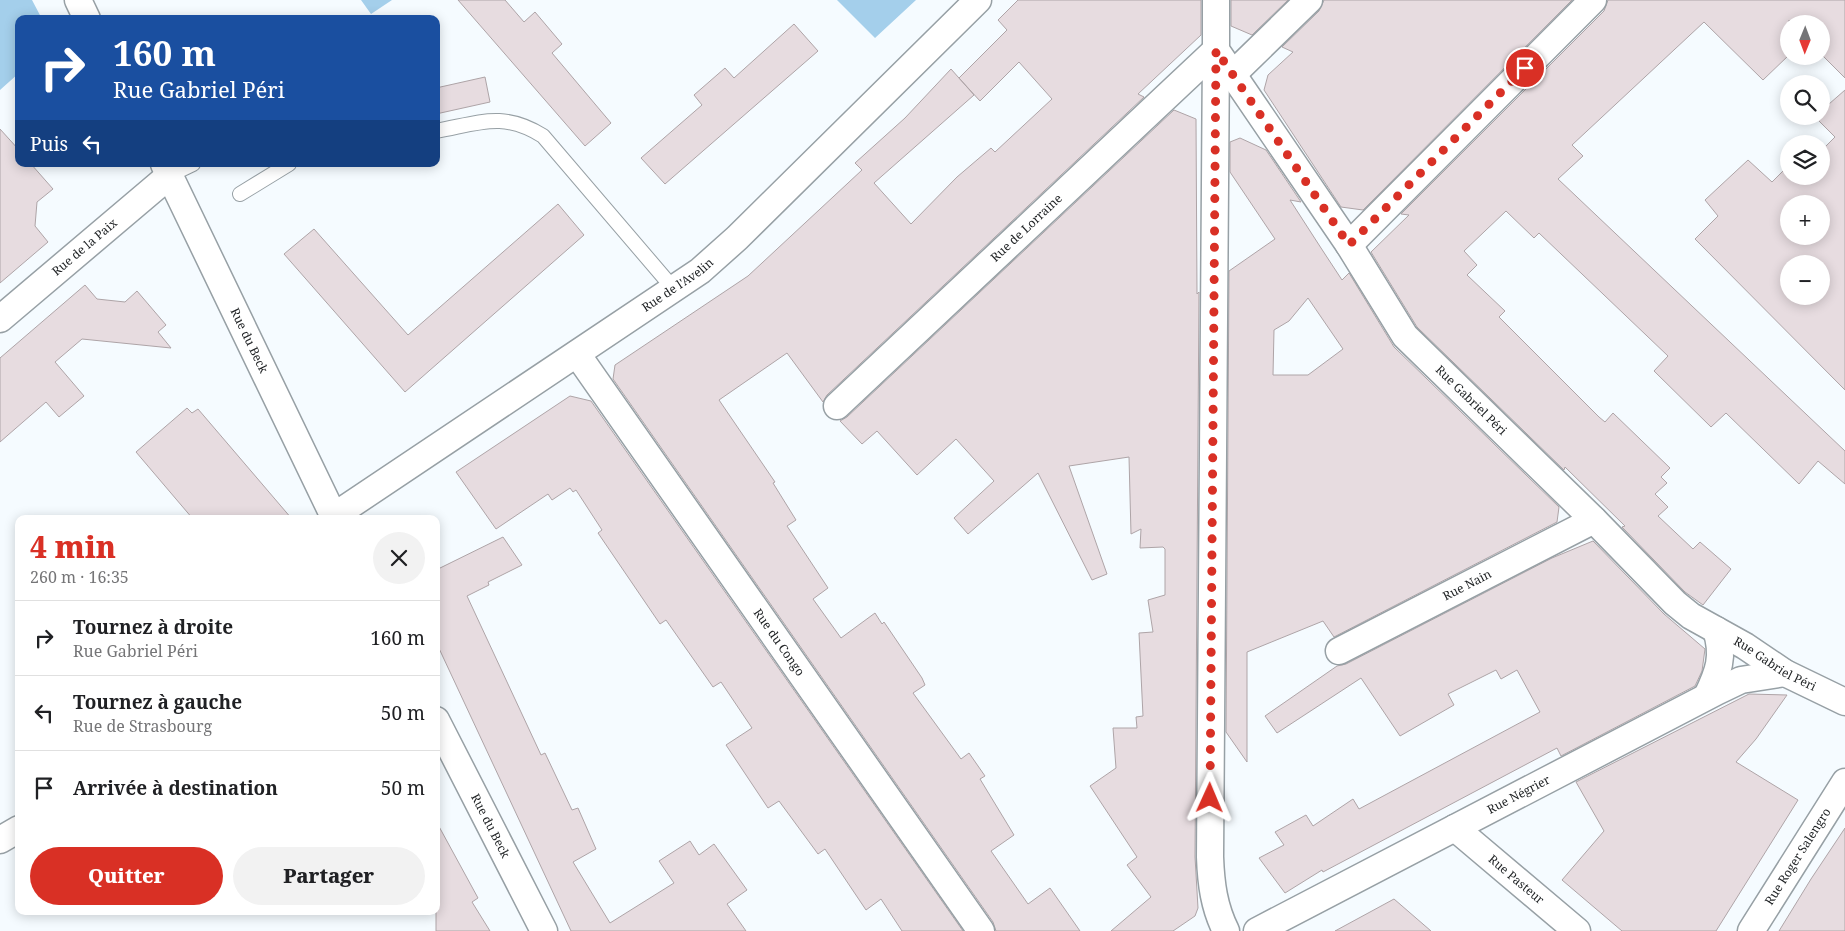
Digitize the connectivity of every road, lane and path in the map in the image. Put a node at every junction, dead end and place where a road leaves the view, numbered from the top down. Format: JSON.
{"nodes":[{"id":1,"x":978,"y":0,"type":"edge"},
{"id":2,"x":1216,"y":0,"type":"edge"},
{"id":3,"x":1309,"y":0,"type":"edge"},
{"id":4,"x":1592,"y":0,"type":"edge"},
{"id":5,"x":1216,"y":50,"type":"junction"},
{"id":6,"x":1233,"y":74,"type":"junction"},
{"id":7,"x":440,"y":130,"type":"edge"},
{"id":8,"x":180,"y":167,"type":"edge"},
{"id":9,"x":284,"y":167,"type":"edge"},
{"id":10,"x":167,"y":170,"type":"edge"},
{"id":11,"x":240,"y":194,"type":"dead end"},
{"id":12,"x":1349,"y":245,"type":"junction"},
{"id":13,"x":673,"y":288,"type":"junction"},
{"id":14,"x":0,"y":319,"type":"edge"},
{"id":15,"x":577,"y":354,"type":"junction"},
{"id":16,"x":837,"y":406,"type":"dead end"},
{"id":17,"x":333,"y":515,"type":"edge"},
{"id":18,"x":338,"y":515,"type":"edge"},
{"id":19,"x":1594,"y":520,"type":"junction"},
{"id":20,"x":1716,"y":630,"type":"junction"},
{"id":21,"x":1339,"y":651,"type":"dead end"},
{"id":22,"x":1785,"y":673,"type":"junction"},
{"id":23,"x":1707,"y":696,"type":"junction"},
{"id":24,"x":1845,"y":702,"type":"edge"},
{"id":25,"x":440,"y":728,"type":"edge"},
{"id":26,"x":1845,"y":782,"type":"edge"},
{"id":27,"x":1455,"y":828,"type":"junction"},
{"id":28,"x":15,"y":831,"type":"edge"},
{"id":29,"x":0,"y":840,"type":"edge"},
{"id":30,"x":544,"y":931,"type":"edge"},
{"id":31,"x":981,"y":931,"type":"edge"},
{"id":32,"x":1226,"y":931,"type":"edge"},
{"id":33,"x":1257,"y":931,"type":"edge"},
{"id":34,"x":1577,"y":931,"type":"edge"},
{"id":35,"x":1751,"y":931,"type":"edge"}],
"edges":[{"from":1,"to":13,"type":"street","name":"Rue de l'Avelin"},
{"from":2,"to":5,"type":"street"},
{"from":3,"to":6,"type":"street"},
{"from":4,"to":12,"type":"street"},
{"from":5,"to":6,"type":"street","name":"Rue Gabriel Péri"},
{"from":5,"to":16,"type":"street","name":"Rue de Lorraine"},
{"from":5,"to":32,"type":"street"},
{"from":6,"to":12,"type":"street","name":"Rue Gabriel Péri"},
{"from":7,"to":13,"type":"lane"},
{"from":8,"to":10,"type":"lane"},
{"from":9,"to":11,"type":"lane"},
{"from":10,"to":14,"type":"street","name":"Rue de la Paix"},
{"from":10,"to":17,"type":"street","name":"Rue du Beck"},
{"from":12,"to":19,"type":"street","name":"Rue Gabriel Péri"},
{"from":13,"to":15,"type":"street","name":"Rue de l'Avelin"},
{"from":15,"to":18,"type":"street","name":"Rue de l'Avelin"},
{"from":15,"to":31,"type":"street","name":"Rue du Congo"},
{"from":19,"to":20,"type":"street","name":"Rue Gabriel Péri"},
{"from":19,"to":21,"type":"street","name":"Rue Nain"},
{"from":20,"to":22,"type":"street","name":"Rue Gabriel Péri"},
{"from":20,"to":23,"type":"street"},
{"from":22,"to":23,"type":"street","name":"Rue Négrier"},
{"from":22,"to":24,"type":"street","name":"Rue Gabriel Péri"},
{"from":23,"to":27,"type":"street","name":"Rue Négrier"},
{"from":25,"to":30,"type":"street","name":"Rue du Beck"},
{"from":26,"to":35,"type":"street","name":"Rue Roger Salengro"},
{"from":27,"to":33,"type":"street","name":"Rue Négrier"},
{"from":27,"to":34,"type":"street","name":"Rue Pasteur"},
{"from":28,"to":29,"type":"street"}]}
